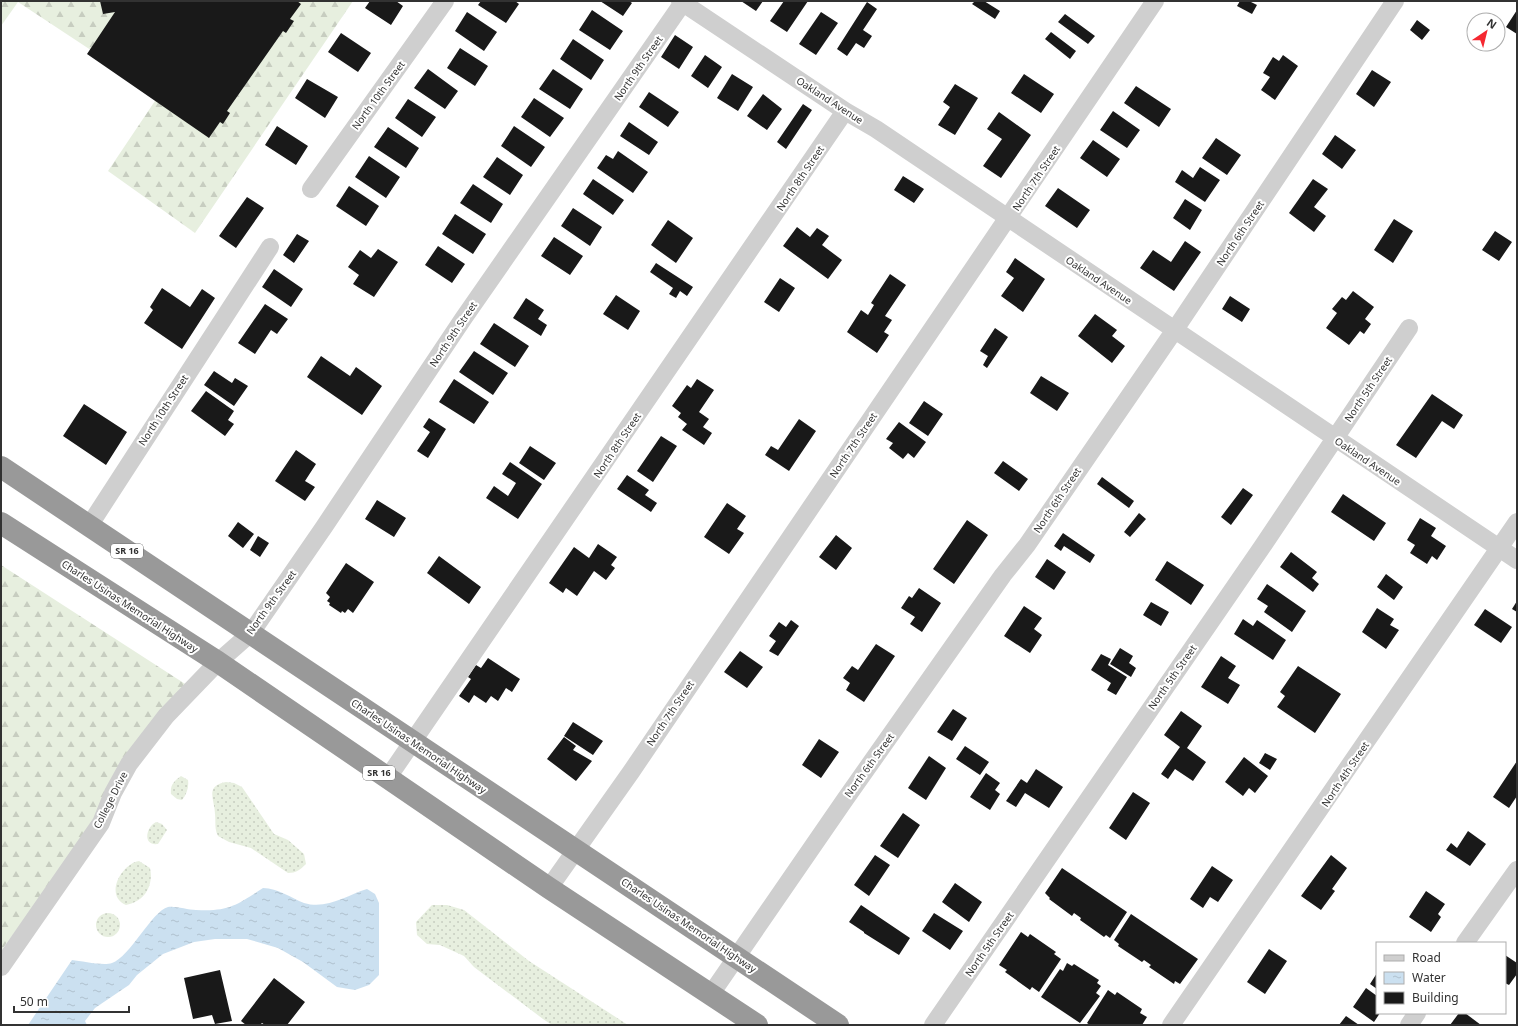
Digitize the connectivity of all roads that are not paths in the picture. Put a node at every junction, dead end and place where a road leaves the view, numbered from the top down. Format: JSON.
{"nodes":[{"id":1,"x":445,"y":1,"type":"edge"},
{"id":2,"x":1155,"y":1,"type":"edge"},
{"id":3,"x":1395,"y":1,"type":"edge"},
{"id":4,"x":683,"y":2,"type":"edge"},
{"id":5,"x":845,"y":111,"type":"junction"},
{"id":6,"x":311,"y":189,"type":"dead end"},
{"id":7,"x":1008,"y":219,"type":"junction"},
{"id":8,"x":270,"y":247,"type":"dead end"},
{"id":9,"x":1409,"y":328,"type":"dead end"},
{"id":10,"x":1174,"y":331,"type":"junction"},
{"id":11,"x":1335,"y":439,"type":"junction"},
{"id":12,"x":1,"y":467,"type":"edge"},
{"id":13,"x":1517,"y":522,"type":"edge"},
{"id":14,"x":1,"y":523,"type":"edge"},
{"id":15,"x":89,"y":526,"type":"junction"},
{"id":16,"x":1499,"y":548,"type":"junction"},
{"id":17,"x":1517,"y":560,"type":"edge"},
{"id":18,"x":251,"y":633,"type":"junction"},
{"id":19,"x":218,"y":662,"type":"junction"},
{"id":20,"x":412,"y":742,"type":"junction"},
{"id":21,"x":388,"y":779,"type":"junction"},
{"id":22,"x":575,"y":849,"type":"junction"},
{"id":23,"x":1517,"y":870,"type":"edge"},
{"id":24,"x":549,"y":888,"type":"junction"},
{"id":25,"x":1467,"y":942,"type":"edge"},
{"id":26,"x":737,"y":956,"type":"junction"},
{"id":27,"x":1,"y":967,"type":"edge"},
{"id":28,"x":711,"y":994,"type":"junction"},
{"id":29,"x":1416,"y":1014,"type":"edge"},
{"id":30,"x":757,"y":1025,"type":"edge"},
{"id":31,"x":838,"y":1025,"type":"edge"},
{"id":32,"x":933,"y":1025,"type":"edge"},
{"id":33,"x":1171,"y":1025,"type":"edge"},
{"id":34,"x":1409,"y":1025,"type":"edge"}],
"edges":[{"from":1,"to":6,"type":"street","name":"North 10th Street"},
{"from":2,"to":7,"type":"street","name":"North 7th Street"},
{"from":3,"to":10,"type":"street","name":"North 6th Street"},
{"from":4,"to":5,"type":"street","name":"Oakland Avenue"},
{"from":4,"to":18,"type":"street","name":"North 9th Street"},
{"from":5,"to":7,"type":"street","name":"Oakland Avenue"},
{"from":5,"to":20,"type":"street","name":"North 8th Street"},
{"from":7,"to":10,"type":"street","name":"Oakland Avenue"},
{"from":7,"to":22,"type":"street","name":"North 7th Street"},
{"from":8,"to":15,"type":"street","name":"North 10th Street"},
{"from":9,"to":11,"type":"street","name":"North 5th Street"},
{"from":10,"to":11,"type":"street","name":"Oakland Avenue"},
{"from":10,"to":26,"type":"street","name":"North 6th Street"},
{"from":11,"to":16,"type":"street","name":"Oakland Avenue"},
{"from":11,"to":32,"type":"street","name":"North 5th Street"},
{"from":12,"to":15,"type":"highway","name":"Charles Usinas Memorial Highway","number":"SR 16"},
{"from":13,"to":16,"type":"street","name":"North 4th Street"},
{"from":14,"to":19,"type":"highway","name":"Charles Usinas Memorial Highway","number":"SR 16"},
{"from":15,"to":18,"type":"highway","name":"Charles Usinas Memorial Highway","number":"SR 16"},
{"from":16,"to":17,"type":"street","name":"Oakland Avenue"},
{"from":16,"to":33,"type":"street","name":"North 4th Street"},
{"from":18,"to":19,"type":"street","name":"North 9th Street"},
{"from":18,"to":20,"type":"highway","name":"Charles Usinas Memorial Highway","number":"SR 16"},
{"from":19,"to":21,"type":"highway","name":"Charles Usinas Memorial Highway","number":"SR 16"},
{"from":19,"to":27,"type":"street","name":"College Drive"},
{"from":20,"to":21,"type":"street","name":"North 8th Street"},
{"from":20,"to":22,"type":"highway","name":"Charles Usinas Memorial Highway","number":"SR 16"},
{"from":21,"to":24,"type":"highway","name":"Charles Usinas Memorial Highway","number":"SR 16"},
{"from":22,"to":24,"type":"street","name":"North 7th Street"},
{"from":22,"to":26,"type":"highway","name":"Charles Usinas Memorial Highway","number":"SR 16"},
{"from":23,"to":25,"type":"street"},
{"from":24,"to":28,"type":"highway","name":"Charles Usinas Memorial Highway","number":"SR 16"},
{"from":26,"to":28,"type":"street","name":"North 6th Street"},
{"from":26,"to":31,"type":"highway","name":"Charles Usinas Memorial Highway","number":"SR 16"},
{"from":28,"to":30,"type":"highway","name":"Charles Usinas Memorial Highway","number":"SR 16"},
{"from":29,"to":34,"type":"street"}]}
